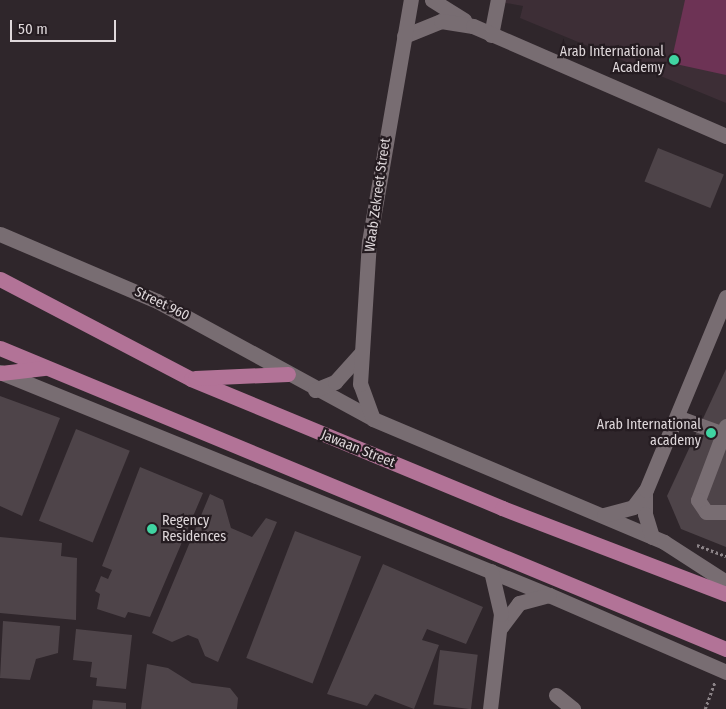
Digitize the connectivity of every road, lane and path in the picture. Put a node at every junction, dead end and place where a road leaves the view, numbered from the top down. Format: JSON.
{"nodes":[{"id":1,"x":411,"y":0,"type":"edge"},
{"id":2,"x":432,"y":0,"type":"edge"},
{"id":3,"x":498,"y":0,"type":"edge"},
{"id":4,"x":473,"y":26,"type":"junction"},
{"id":5,"x":492,"y":35,"type":"junction"},
{"id":6,"x":404,"y":36,"type":"junction"},
{"id":7,"x":726,"y":136,"type":"edge"},
{"id":8,"x":0,"y":234,"type":"edge"},
{"id":9,"x":0,"y":270,"type":"edge"},
{"id":10,"x":7,"y":283,"type":"edge"},
{"id":11,"x":726,"y":297,"type":"edge"},
{"id":12,"x":0,"y":348,"type":"edge"},
{"id":13,"x":360,"y":354,"type":"junction"},
{"id":14,"x":44,"y":368,"type":"junction"},
{"id":15,"x":1,"y":373,"type":"edge"},
{"id":16,"x":288,"y":374,"type":"junction"},
{"id":17,"x":191,"y":379,"type":"junction"},
{"id":18,"x":316,"y":390,"type":"junction"},
{"id":19,"x":677,"y":417,"type":"junction"},
{"id":20,"x":373,"y":419,"type":"junction"},
{"id":21,"x":725,"y":432,"type":"edge"},
{"id":22,"x":646,"y":490,"type":"junction"},
{"id":23,"x":726,"y":512,"type":"edge"},
{"id":24,"x":602,"y":515,"type":"junction"},
{"id":25,"x":652,"y":537,"type":"junction"},
{"id":26,"x":692,"y":543,"type":"dead end"},
{"id":27,"x":488,"y":551,"type":"junction"},
{"id":28,"x":726,"y":556,"type":"edge"},
{"id":29,"x":460,"y":558,"type":"junction"},
{"id":30,"x":491,"y":571,"type":"junction"},
{"id":31,"x":726,"y":582,"type":"edge"},
{"id":32,"x":726,"y":594,"type":"edge"},
{"id":33,"x":550,"y":595,"type":"junction"},
{"id":34,"x":500,"y":629,"type":"junction"},
{"id":35,"x":726,"y":649,"type":"edge"},
{"id":36,"x":723,"y":671,"type":"edge"},
{"id":37,"x":556,"y":695,"type":"dead end"},
{"id":38,"x":490,"y":709,"type":"edge"},
{"id":39,"x":573,"y":709,"type":"edge"},
{"id":40,"x":705,"y":709,"type":"edge"}],
"edges":[{"from":1,"to":6,"type":"street","name":"Waab Zekreet Street"},
{"from":2,"to":4,"type":"street"},
{"from":3,"to":5,"type":"street"},
{"from":4,"to":5,"type":"street"},
{"from":4,"to":6,"type":"street"},
{"from":5,"to":7,"type":"street"},
{"from":6,"to":13,"type":"street","name":"Waab Zekreet Street"},
{"from":8,"to":16,"type":"street","name":"Street 960"},
{"from":9,"to":10,"type":"main road"},
{"from":10,"to":17,"type":"main road","name":"Jawaan Street"},
{"from":11,"to":19,"type":"street"},
{"from":12,"to":14,"type":"main road"},
{"from":13,"to":18,"type":"street"},
{"from":13,"to":20,"type":"street","name":"Waab Zekreet Street"},
{"from":14,"to":15,"type":"main road"},
{"from":14,"to":27,"type":"main road"},
{"from":15,"to":29,"type":"street"},
{"from":16,"to":17,"type":"main road"},
{"from":16,"to":18,"type":"street","name":"Street 960"},
{"from":17,"to":32,"type":"main road","name":"Jawaan Street"},
{"from":18,"to":20,"type":"street"},
{"from":19,"to":21,"type":"street"},
{"from":19,"to":22,"type":"street"},
{"from":20,"to":24,"type":"street"},
{"from":21,"to":23,"type":"street"},
{"from":22,"to":24,"type":"street"},
{"from":22,"to":25,"type":"street"},
{"from":24,"to":25,"type":"street"},
{"from":25,"to":31,"type":"street"},
{"from":26,"to":28,"type":"path"},
{"from":27,"to":29,"type":"street"},
{"from":27,"to":35,"type":"main road"},
{"from":29,"to":30,"type":"street"},
{"from":30,"to":33,"type":"street"},
{"from":30,"to":34,"type":"street"},
{"from":33,"to":34,"type":"street"},
{"from":33,"to":36,"type":"street"},
{"from":34,"to":38,"type":"street"},
{"from":36,"to":40,"type":"path"},
{"from":37,"to":39,"type":"street"}]}
